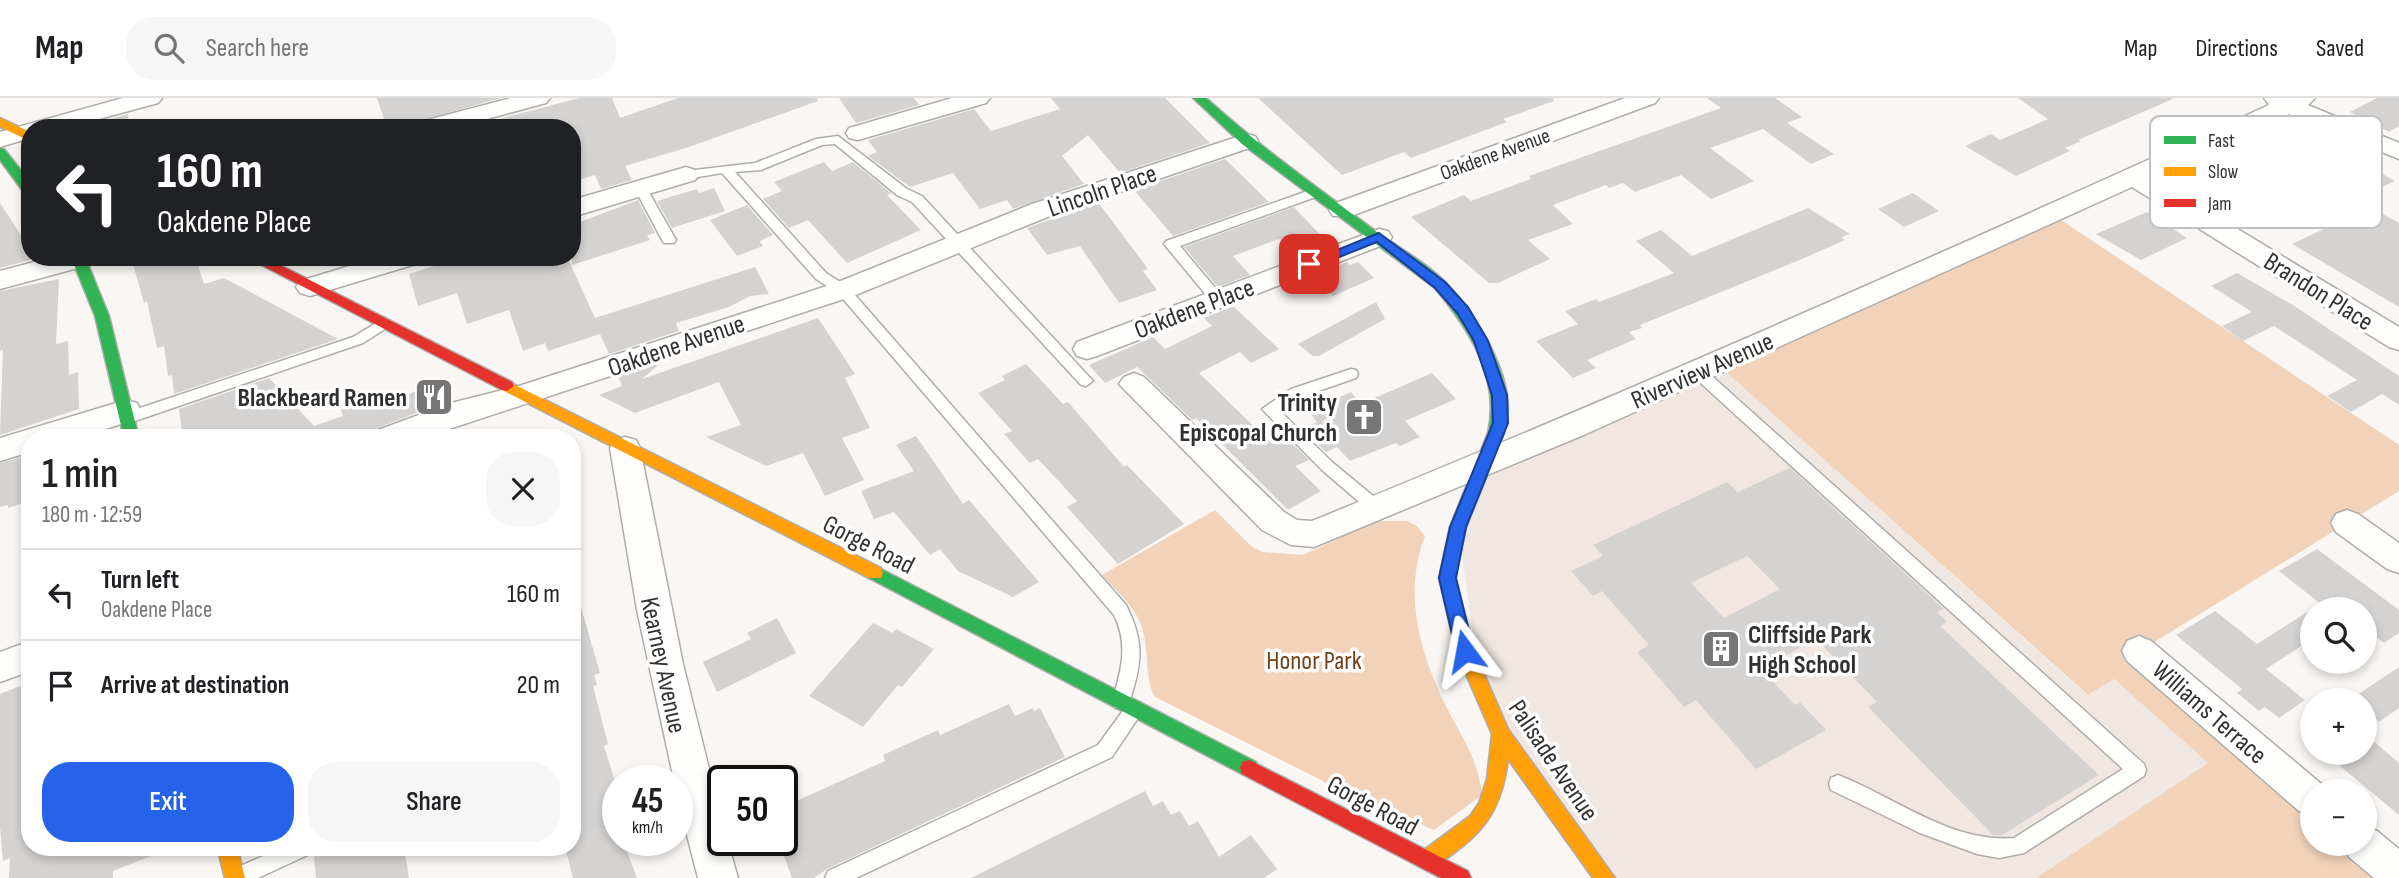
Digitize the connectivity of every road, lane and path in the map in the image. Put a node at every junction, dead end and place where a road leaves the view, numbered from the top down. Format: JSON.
{"nodes":[{"id":1,"x":150,"y":98,"type":"edge"},
{"id":2,"x":538,"y":98,"type":"edge"},
{"id":3,"x":978,"y":98,"type":"edge"},
{"id":4,"x":1199,"y":98,"type":"edge"},
{"id":5,"x":1647,"y":98,"type":"edge"},
{"id":6,"x":2288,"y":100,"type":"edge"},
{"id":7,"x":2255,"y":116,"type":"edge"},
{"id":8,"x":2322,"y":116,"type":"edge"},
{"id":9,"x":70,"y":119,"type":"edge"},
{"id":10,"x":459,"y":119,"type":"edge"},
{"id":11,"x":858,"y":133,"type":"dead end"},
{"id":12,"x":1246,"y":141,"type":"junction"},
{"id":13,"x":2382,"y":144,"type":"edge"},
{"id":14,"x":0,"y":152,"type":"edge"},
{"id":15,"x":2399,"y":152,"type":"edge"},
{"id":16,"x":2150,"y":167,"type":"edge"},
{"id":17,"x":725,"y":169,"type":"junction"},
{"id":18,"x":21,"y":172,"type":"edge"},
{"id":19,"x":686,"y":175,"type":"joint"},
{"id":20,"x":2132,"y":176,"type":"junction"},
{"id":21,"x":2150,"y":187,"type":"edge"},
{"id":22,"x":641,"y":189,"type":"junction"},
{"id":23,"x":1316,"y":192,"type":"junction"},
{"id":24,"x":581,"y":206,"type":"edge"},
{"id":25,"x":1342,"y":210,"type":"junction"},
{"id":26,"x":2217,"y":228,"type":"edge"},
{"id":27,"x":1379,"y":237,"type":"junction"},
{"id":28,"x":669,"y":240,"type":"dead end"},
{"id":29,"x":959,"y":241,"type":"junction"},
{"id":30,"x":50,"y":266,"type":"edge"},
{"id":31,"x":82,"y":266,"type":"edge"},
{"id":32,"x":271,"y":266,"type":"edge"},
{"id":33,"x":379,"y":266,"type":"edge"},
{"id":34,"x":0,"y":280,"type":"edge"},
{"id":35,"x":310,"y":286,"type":"junction"},
{"id":36,"x":844,"y":290,"type":"junction"},
{"id":37,"x":1217,"y":299,"type":"junction"},
{"id":38,"x":383,"y":324,"type":"junction"},
{"id":39,"x":2399,"y":340,"type":"edge"},
{"id":40,"x":1087,"y":349,"type":"dead end"},
{"id":41,"x":1698,"y":372,"type":"junction"},
{"id":42,"x":1350,"y":374,"type":"dead end"},
{"id":43,"x":1086,"y":381,"type":"dead end"},
{"id":44,"x":1135,"y":384,"type":"dead end"},
{"id":45,"x":523,"y":396,"type":"junction"},
{"id":46,"x":128,"y":422,"type":"edge"},
{"id":47,"x":89,"y":429,"type":"edge"},
{"id":48,"x":413,"y":429,"type":"edge"},
{"id":49,"x":21,"y":443,"type":"edge"},
{"id":50,"x":625,"y":448,"type":"junction"},
{"id":51,"x":0,"y":450,"type":"edge"},
{"id":52,"x":1485,"y":464,"type":"junction"},
{"id":53,"x":1378,"y":509,"type":"junction"},
{"id":54,"x":2347,"y":523,"type":"dead end"},
{"id":55,"x":2399,"y":560,"type":"edge"},
{"id":56,"x":2139,"y":651,"type":"dead end"},
{"id":57,"x":21,"y":659,"type":"edge"},
{"id":58,"x":0,"y":667,"type":"edge"},
{"id":59,"x":1128,"y":705,"type":"junction"},
{"id":60,"x":1501,"y":734,"type":"junction"},
{"id":61,"x":1838,"y":784,"type":"dead end"},
{"id":62,"x":2300,"y":789,"type":"edge"},
{"id":63,"x":229,"y":856,"type":"edge"},
{"id":64,"x":282,"y":856,"type":"edge"},
{"id":65,"x":2377,"y":856,"type":"edge"},
{"id":66,"x":1427,"y":860,"type":"junction"},
{"id":67,"x":2399,"y":874,"type":"edge"},
{"id":68,"x":234,"y":875,"type":"edge"},
{"id":69,"x":212,"y":878,"type":"edge"},
{"id":70,"x":718,"y":878,"type":"edge"},
{"id":71,"x":835,"y":878,"type":"edge"},
{"id":72,"x":1461,"y":878,"type":"edge"},
{"id":73,"x":1605,"y":878,"type":"edge"}],
"edges":[{"from":1,"to":9,"type":"street"},
{"from":2,"to":10,"type":"street"},
{"from":3,"to":11,"type":"street"},
{"from":4,"to":12,"type":"main road","name":"Palisade Avenue"},
{"from":5,"to":25,"type":"street","name":"Oakdene Avenue"},
{"from":6,"to":7,"type":"street","name":"Riverview Avenue"},
{"from":6,"to":8,"type":"street"},
{"from":12,"to":23,"type":"main road","name":"Palisade Avenue"},
{"from":12,"to":29,"type":"street","name":"Lincoln Place"},
{"from":13,"to":15,"type":"street"},
{"from":14,"to":18,"type":"main road"},
{"from":16,"to":20,"type":"street","name":"Riverview Avenue"},
{"from":17,"to":19,"type":"lane"},
{"from":17,"to":29,"type":"lane"},
{"from":17,"to":36,"type":"lane"},
{"from":19,"to":22,"type":"street"},
{"from":20,"to":21,"type":"street","name":"Brandon Place"},
{"from":20,"to":41,"type":"street","name":"Riverview Avenue"},
{"from":22,"to":24,"type":"street"},
{"from":22,"to":28,"type":"lane"},
{"from":23,"to":25,"type":"main road","name":"Palisade Avenue"},
{"from":23,"to":37,"type":"lane"},
{"from":25,"to":27,"type":"main road","name":"Palisade Avenue"},
{"from":26,"to":39,"type":"street","name":"Brandon Place"},
{"from":27,"to":37,"type":"street","name":"Oakdene Place"},
{"from":27,"to":52,"type":"main road","name":"Palisade Avenue"},
{"from":29,"to":36,"type":"street","name":"Oakdene Avenue"},
{"from":29,"to":43,"type":"lane"},
{"from":30,"to":34,"type":"street"},
{"from":31,"to":46,"type":"main road"},
{"from":32,"to":35,"type":"main road","name":"Gorge Road"},
{"from":33,"to":35,"type":"street"},
{"from":35,"to":38,"type":"main road","name":"Gorge Road"},
{"from":36,"to":45,"type":"street","name":"Oakdene Avenue"},
{"from":36,"to":59,"type":"lane"},
{"from":37,"to":40,"type":"street","name":"Oakdene Place"},
{"from":38,"to":45,"type":"main road","name":"Gorge Road"},
{"from":38,"to":46,"type":"lane"},
{"from":41,"to":52,"type":"street","name":"Riverview Avenue"},
{"from":41,"to":61,"type":"lane"},
{"from":42,"to":53,"type":"lane"},
{"from":44,"to":53,"type":"street","name":"Riverview Avenue"},
{"from":45,"to":48,"type":"street","name":"Oakdene Avenue"},
{"from":45,"to":50,"type":"main road","name":"Gorge Road"},
{"from":46,"to":47,"type":"street"},
{"from":49,"to":51,"type":"street"},
{"from":50,"to":59,"type":"main road","name":"Gorge Road"},
{"from":50,"to":70,"type":"street","name":"Kearney Avenue"},
{"from":52,"to":53,"type":"street","name":"Riverview Avenue"},
{"from":52,"to":60,"type":"main road","name":"Palisade Avenue"},
{"from":54,"to":55,"type":"street"},
{"from":56,"to":62,"type":"street","name":"Williams Terrace"},
{"from":57,"to":58,"type":"street"},
{"from":59,"to":66,"type":"main road","name":"Gorge Road"},
{"from":59,"to":71,"type":"lane"},
{"from":60,"to":66,"type":"main road"},
{"from":60,"to":73,"type":"main road","name":"Palisade Avenue"},
{"from":63,"to":68,"type":"main road"},
{"from":64,"to":68,"type":"lane"},
{"from":65,"to":67,"type":"street"},
{"from":66,"to":72,"type":"main road","name":"Gorge Road"},
{"from":68,"to":69,"type":"lane"}]}
